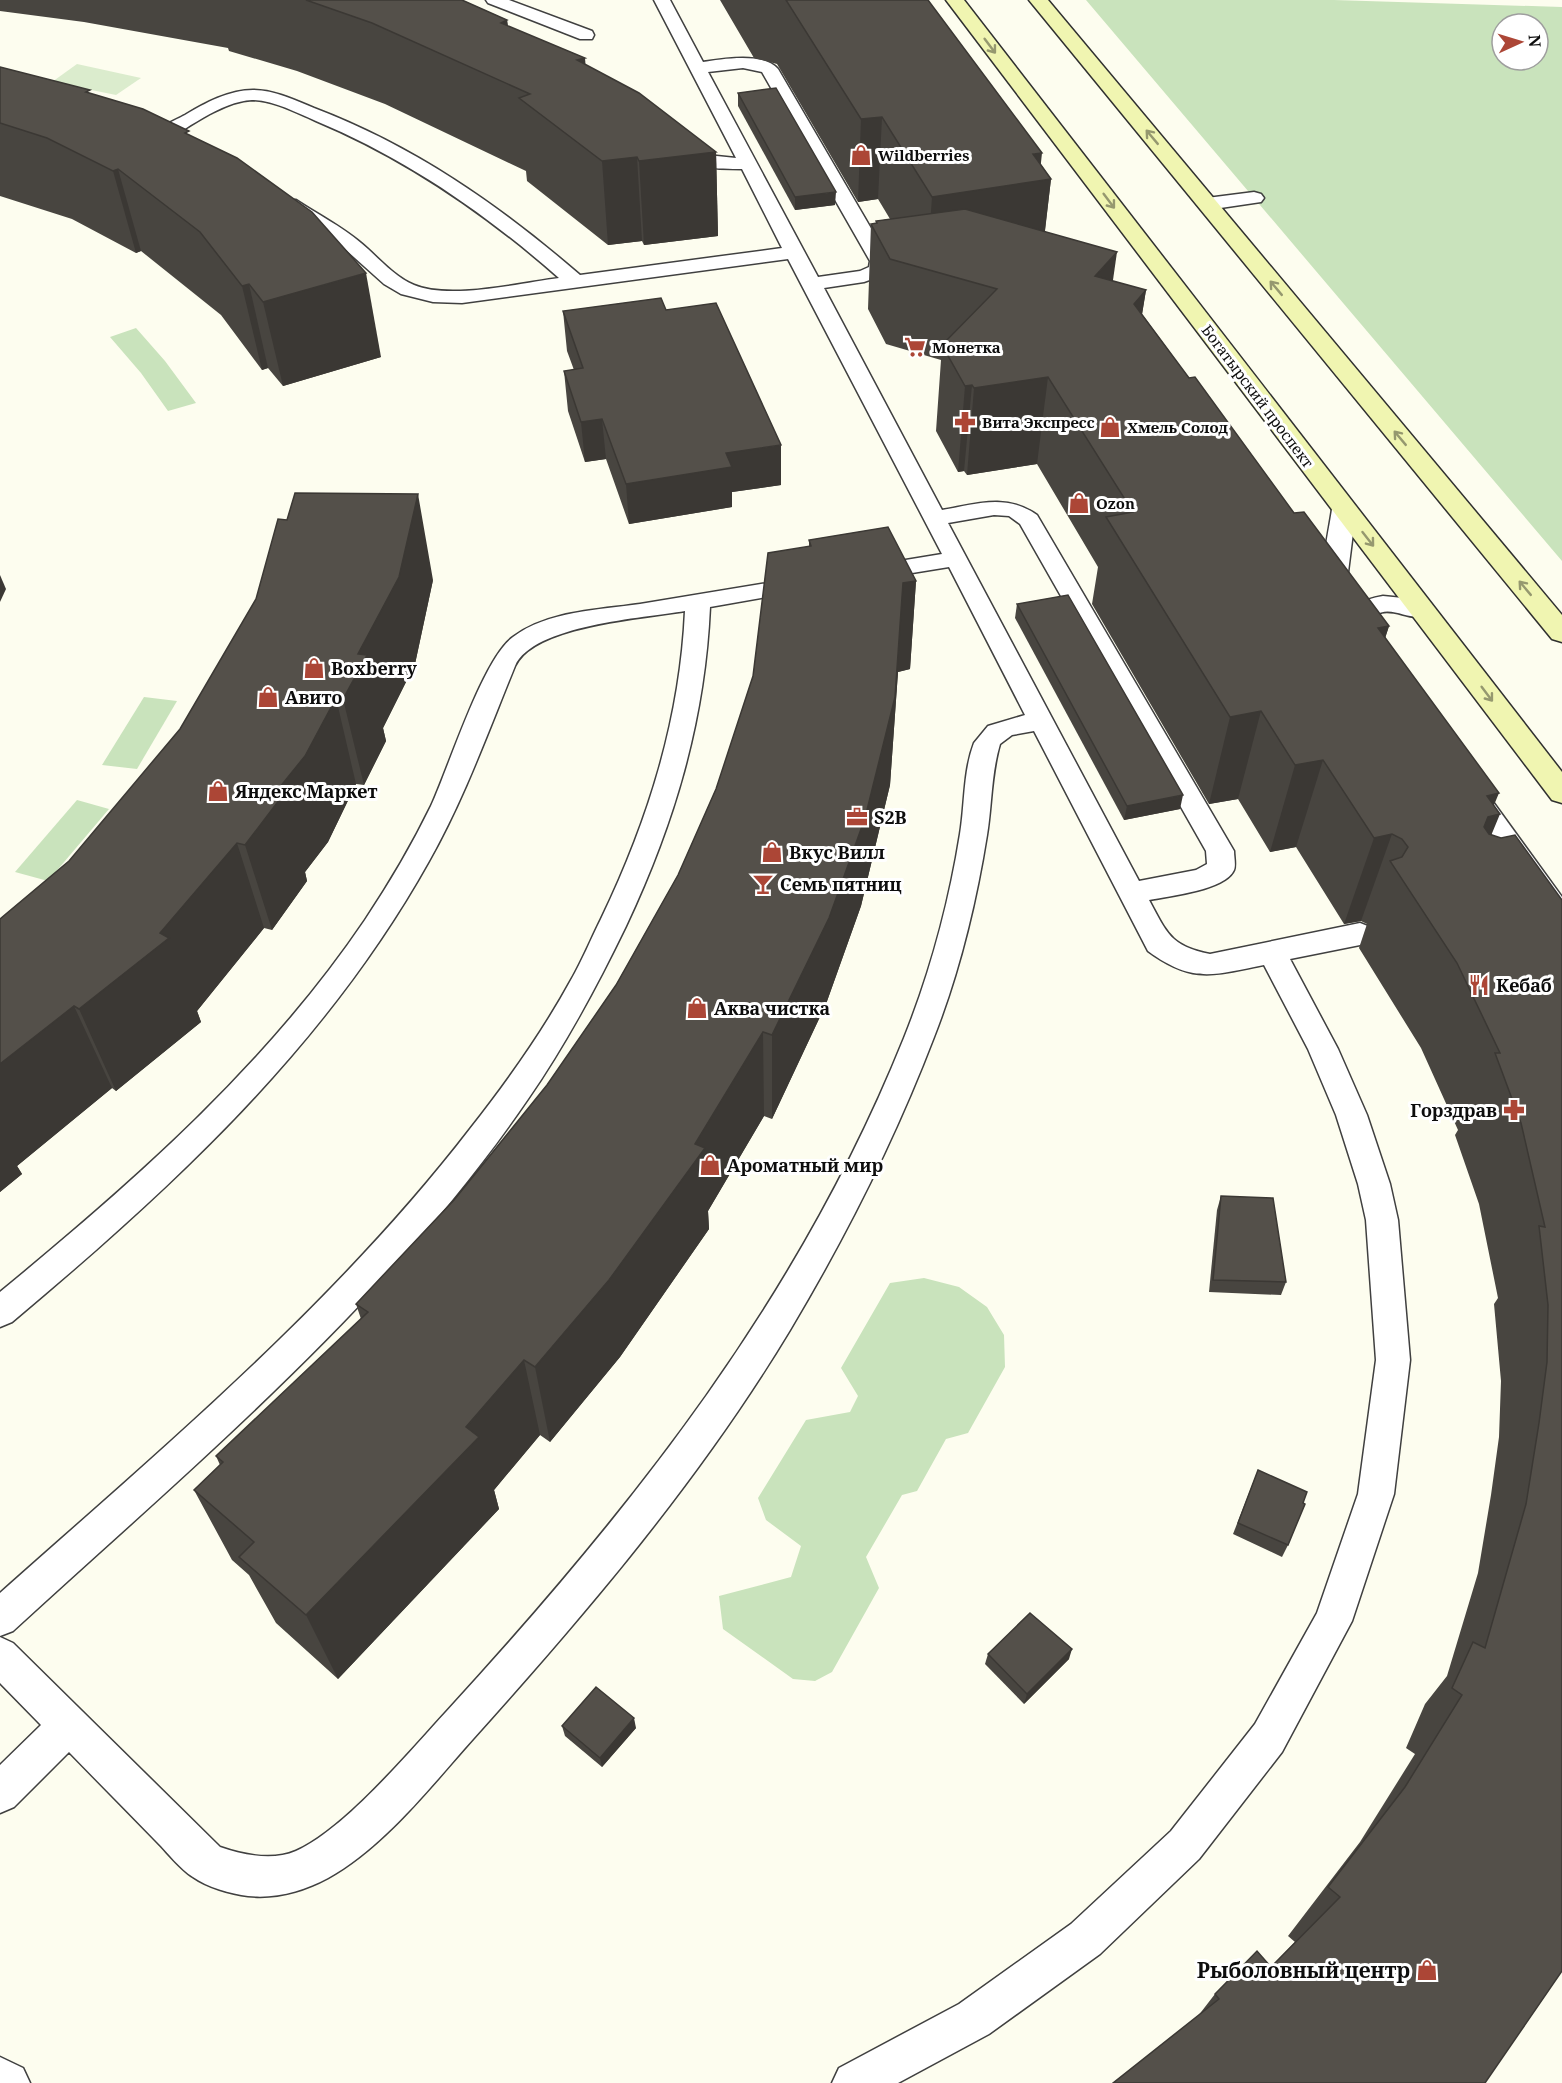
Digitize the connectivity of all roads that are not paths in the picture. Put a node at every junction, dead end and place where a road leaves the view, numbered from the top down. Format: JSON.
{"nodes":[{"id":1,"x":494,"y":0,"type":"edge"},
{"id":2,"x":662,"y":0,"type":"edge"},
{"id":3,"x":955,"y":0,"type":"edge"},
{"id":4,"x":1038,"y":0,"type":"edge"},
{"id":5,"x":586,"y":35,"type":"dead end"},
{"id":6,"x":698,"y":68,"type":"junction"},
{"id":7,"x":132,"y":137,"type":"edge"},
{"id":8,"x":666,"y":140,"type":"edge"},
{"id":9,"x":152,"y":142,"type":"junction"},
{"id":10,"x":171,"y":148,"type":"edge"},
{"id":11,"x":748,"y":164,"type":"junction"},
{"id":12,"x":271,"y":193,"type":"edge"},
{"id":13,"x":1254,"y":198,"type":"dead end"},
{"id":14,"x":1207,"y":204,"type":"junction"},
{"id":15,"x":794,"y":252,"type":"junction"},
{"id":16,"x":575,"y":281,"type":"junction"},
{"id":17,"x":811,"y":284,"type":"junction"},
{"id":18,"x":1344,"y":509,"type":"junction"},
{"id":19,"x":933,"y":518,"type":"junction"},
{"id":20,"x":956,"y":559,"type":"junction"},
{"id":21,"x":698,"y":602,"type":"junction"},
{"id":22,"x":1423,"y":611,"type":"junction"},
{"id":23,"x":1562,"y":633,"type":"edge"},
{"id":24,"x":1041,"y":721,"type":"junction"},
{"id":25,"x":1456,"y":770,"type":"edge"},
{"id":26,"x":1562,"y":793,"type":"edge"},
{"id":27,"x":1131,"y":893,"type":"junction"},
{"id":28,"x":1562,"y":918,"type":"edge"},
{"id":29,"x":1359,"y":934,"type":"dead end"},
{"id":30,"x":1272,"y":952,"type":"junction"},
{"id":31,"x":0,"y":1312,"type":"edge"},
{"id":32,"x":0,"y":1618,"type":"edge"},
{"id":33,"x":0,"y":1656,"type":"edge"},
{"id":34,"x":68,"y":1726,"type":"junction"},
{"id":35,"x":0,"y":1793,"type":"edge"},
{"id":36,"x":0,"y":2079,"type":"edge"},
{"id":37,"x":8,"y":2083,"type":"edge"},
{"id":38,"x":854,"y":2083,"type":"edge"}],
"edges":[{"from":1,"to":5,"type":"lane"},
{"from":2,"to":6,"type":"lane"},
{"from":3,"to":18,"type":"main road","name":"Богатырский проспект","one_way":true},
{"from":14,"to":4,"type":"main road","one_way":true},
{"from":6,"to":11,"type":"lane"},
{"from":6,"to":17,"type":"lane"},
{"from":7,"to":9,"type":"lane"},
{"from":8,"to":11,"type":"lane"},
{"from":9,"to":10,"type":"lane"},
{"from":9,"to":16,"type":"lane"},
{"from":11,"to":15,"type":"lane"},
{"from":12,"to":16,"type":"lane"},
{"from":13,"to":14,"type":"lane"},
{"from":23,"to":14,"type":"main road","one_way":true},
{"from":15,"to":16,"type":"lane"},
{"from":15,"to":17,"type":"lane"},
{"from":17,"to":19,"type":"lane"},
{"from":18,"to":22,"type":"main road","name":"Богатырский проспект","one_way":true},
{"from":18,"to":22,"type":"lane"},
{"from":19,"to":20,"type":"lane"},
{"from":19,"to":27,"type":"lane"},
{"from":20,"to":21,"type":"lane"},
{"from":20,"to":24,"type":"lane"},
{"from":21,"to":31,"type":"lane"},
{"from":21,"to":32,"type":"lane"},
{"from":22,"to":26,"type":"main road","name":"Богатырский проспект","one_way":true},
{"from":24,"to":27,"type":"lane"},
{"from":24,"to":34,"type":"lane"},
{"from":25,"to":28,"type":"lane"},
{"from":27,"to":30,"type":"lane"},
{"from":29,"to":30,"type":"lane"},
{"from":30,"to":38,"type":"lane"},
{"from":33,"to":34,"type":"lane"},
{"from":34,"to":35,"type":"lane"},
{"from":36,"to":37,"type":"lane"}]}
